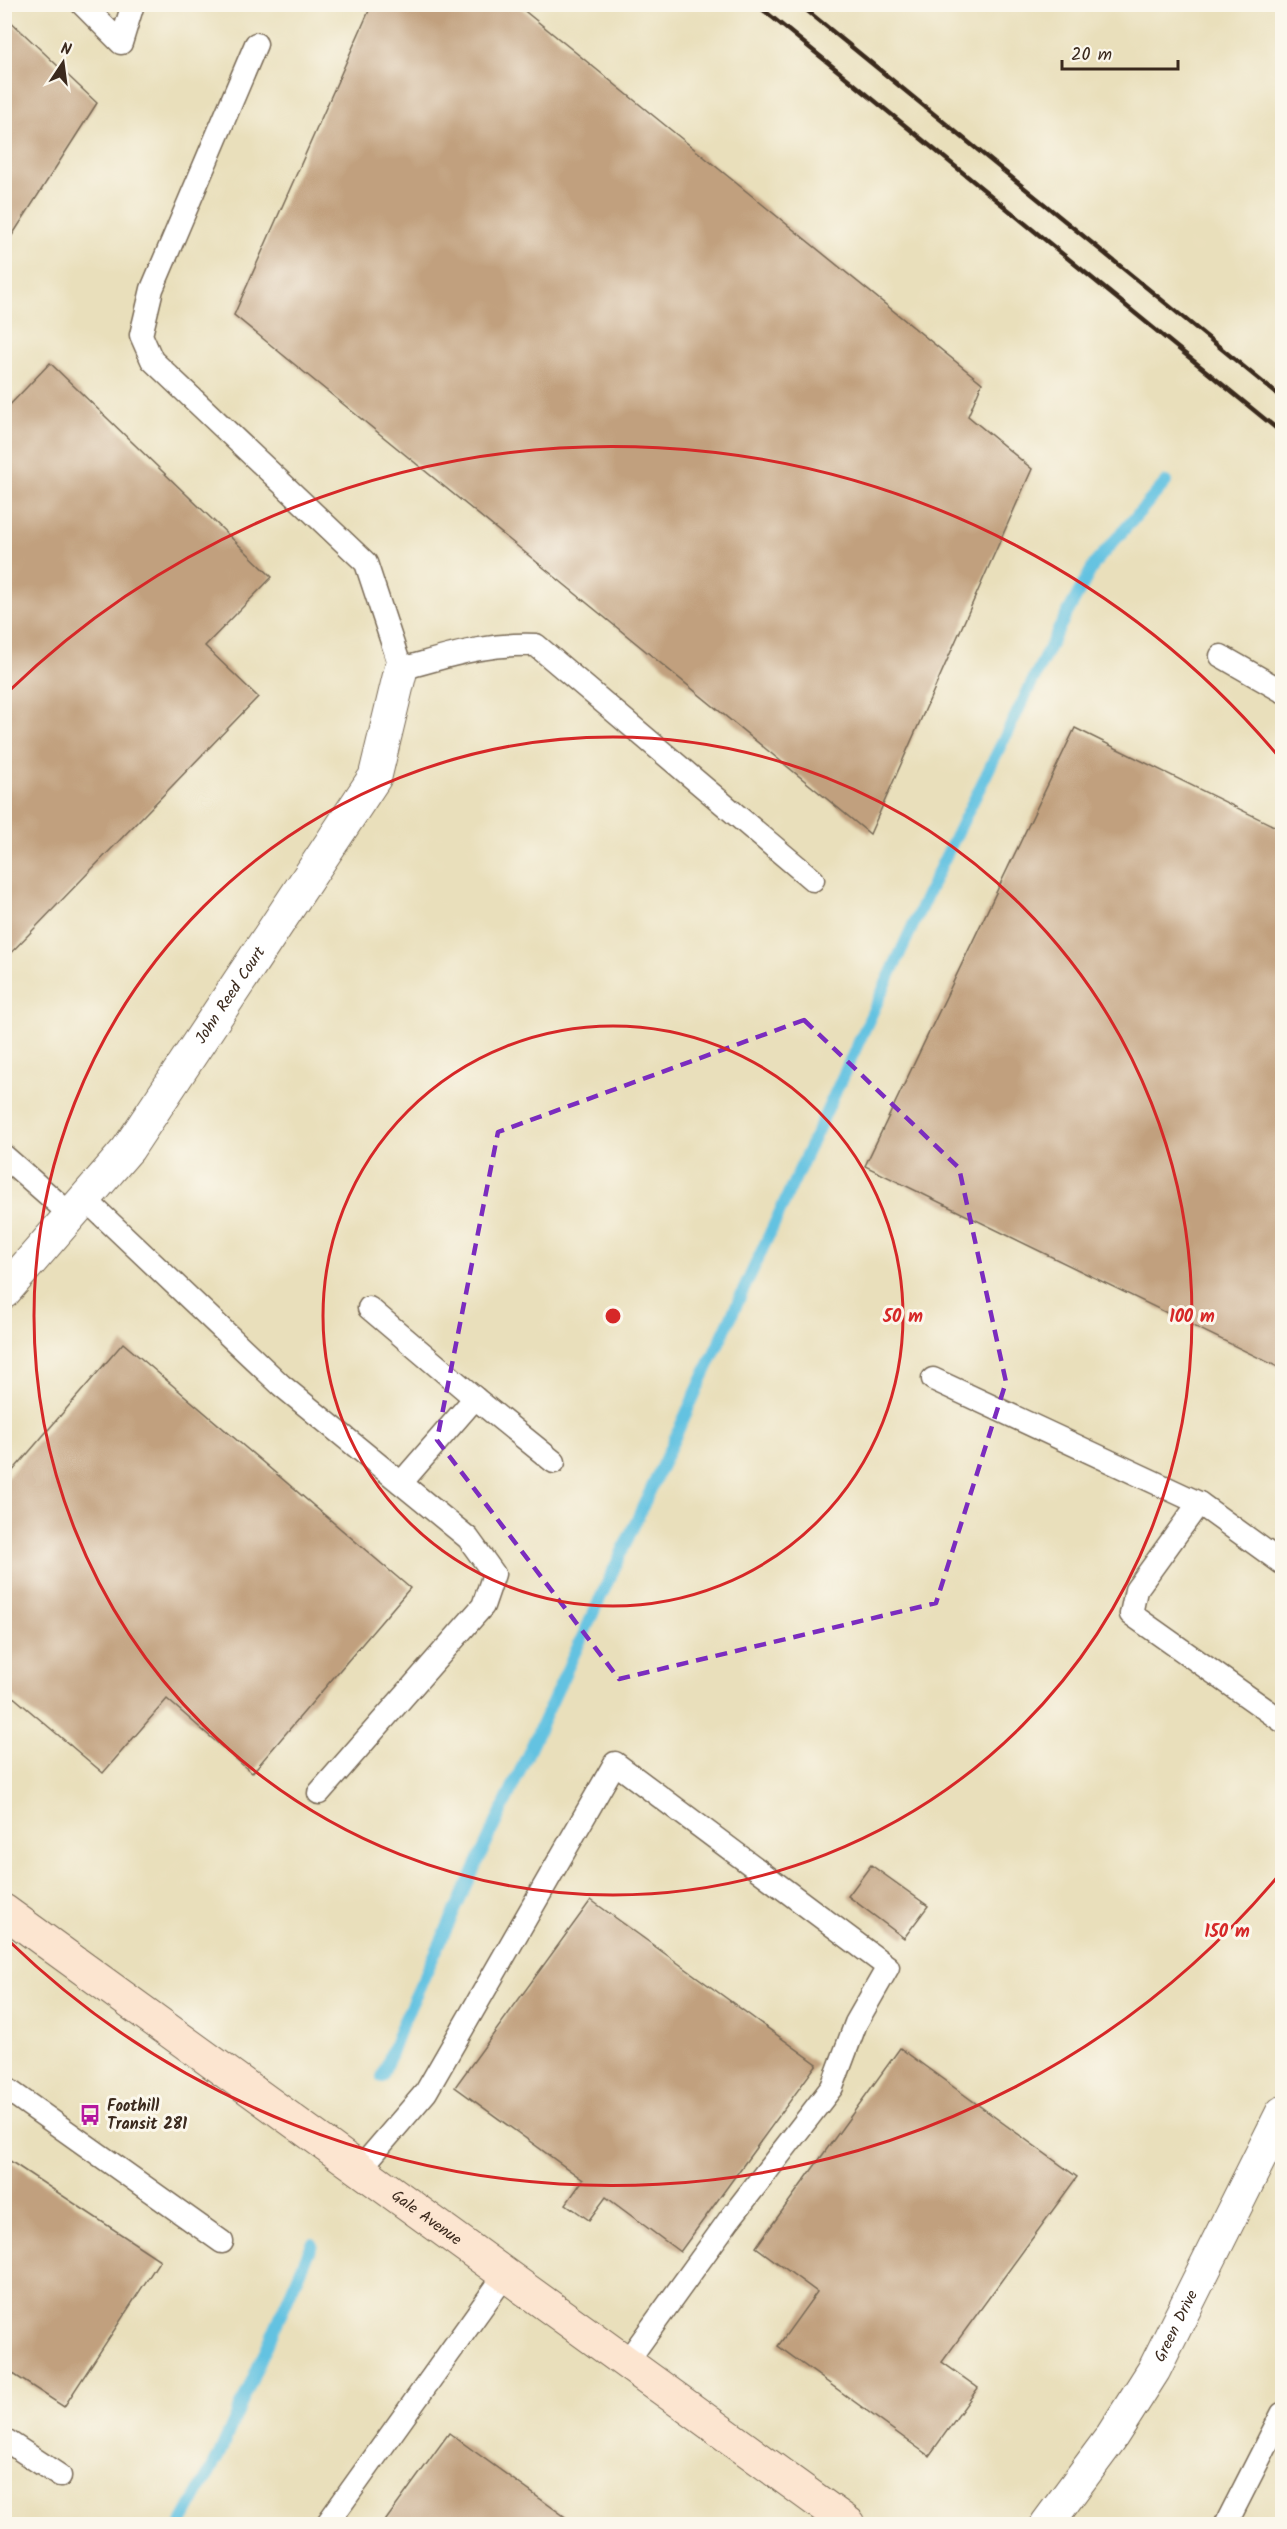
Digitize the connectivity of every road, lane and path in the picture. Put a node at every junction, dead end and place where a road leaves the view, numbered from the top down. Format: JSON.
{"nodes":[{"id":1,"x":82,"y":4,"type":"edge"},
{"id":2,"x":133,"y":4,"type":"edge"},
{"id":3,"x":256,"y":44,"type":"dead end"},
{"id":4,"x":1221,"y":656,"type":"dead end"},
{"id":5,"x":401,"y":669,"type":"junction"},
{"id":6,"x":1282,"y":691,"type":"edge"},
{"id":7,"x":813,"y":880,"type":"dead end"},
{"id":8,"x":4,"y":1156,"type":"edge"},
{"id":9,"x":78,"y":1207,"type":"junction"},
{"id":10,"x":4,"y":1292,"type":"edge"},
{"id":11,"x":369,"y":1308,"type":"dead end"},
{"id":12,"x":933,"y":1379,"type":"dead end"},
{"id":13,"x":474,"y":1398,"type":"junction"},
{"id":14,"x":554,"y":1462,"type":"dead end"},
{"id":15,"x":401,"y":1483,"type":"junction"},
{"id":16,"x":1199,"y":1503,"type":"junction"},
{"id":17,"x":1282,"y":1563,"type":"edge"},
{"id":18,"x":1282,"y":1721,"type":"edge"},
{"id":19,"x":319,"y":1793,"type":"dead end"},
{"id":20,"x":4,"y":1911,"type":"edge"},
{"id":21,"x":4,"y":2087,"type":"edge"},
{"id":22,"x":1282,"y":2114,"type":"edge"},
{"id":23,"x":360,"y":2169,"type":"junction"},
{"id":24,"x":222,"y":2242,"type":"dead end"},
{"id":25,"x":505,"y":2275,"type":"junction"},
{"id":26,"x":626,"y":2362,"type":"junction"},
{"id":27,"x":1282,"y":2414,"type":"edge"},
{"id":28,"x":4,"y":2439,"type":"edge"},
{"id":29,"x":60,"y":2476,"type":"dead end"},
{"id":30,"x":327,"y":2524,"type":"edge"},
{"id":31,"x":849,"y":2524,"type":"edge"},
{"id":32,"x":1047,"y":2524,"type":"edge"},
{"id":33,"x":1226,"y":2524,"type":"edge"}],
"edges":[{"from":1,"to":2,"type":"lane"},
{"from":3,"to":5,"type":"lane"},
{"from":4,"to":6,"type":"lane"},
{"from":5,"to":7,"type":"lane"},
{"from":5,"to":9,"type":"street","name":"John Reed Court"},
{"from":8,"to":9,"type":"lane"},
{"from":9,"to":10,"type":"street","name":"John Reed Court"},
{"from":9,"to":15,"type":"lane"},
{"from":11,"to":13,"type":"lane"},
{"from":12,"to":16,"type":"lane"},
{"from":13,"to":14,"type":"lane"},
{"from":13,"to":15,"type":"lane"},
{"from":15,"to":19,"type":"lane"},
{"from":16,"to":17,"type":"lane"},
{"from":16,"to":18,"type":"lane"},
{"from":20,"to":23,"type":"main road","name":"Gale Avenue"},
{"from":21,"to":24,"type":"lane"},
{"from":22,"to":32,"type":"street","name":"Green Drive"},
{"from":23,"to":25,"type":"main road","name":"Gale Avenue"},
{"from":23,"to":26,"type":"lane"},
{"from":25,"to":26,"type":"main road","name":"Gale Avenue"},
{"from":25,"to":30,"type":"lane"},
{"from":26,"to":31,"type":"main road","name":"Gale Avenue"},
{"from":27,"to":33,"type":"lane"},
{"from":28,"to":29,"type":"lane"}]}
